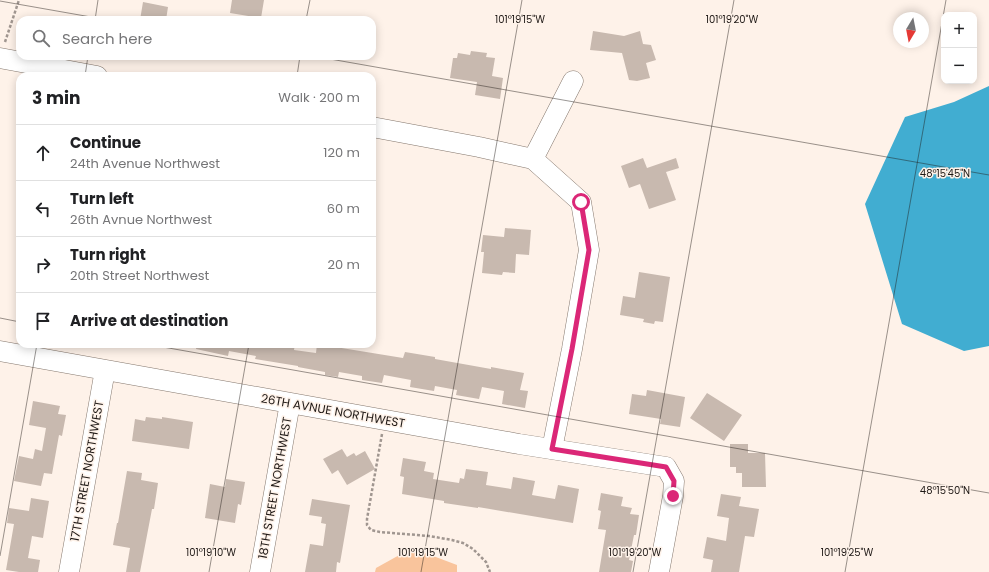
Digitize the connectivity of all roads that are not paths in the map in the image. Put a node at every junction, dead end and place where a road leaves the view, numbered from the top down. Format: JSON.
{"nodes":[{"id":1,"x":2,"y":51,"type":"edge"},
{"id":2,"x":16,"y":55,"type":"edge"},
{"id":3,"x":36,"y":60,"type":"edge"},
{"id":4,"x":82,"y":72,"type":"edge"},
{"id":5,"x":573,"y":81,"type":"dead end"},
{"id":6,"x":376,"y":128,"type":"edge"},
{"id":7,"x":533,"y":159,"type":"junction"},
{"id":8,"x":0,"y":351,"type":"edge"},
{"id":9,"x":105,"y":370,"type":"junction"},
{"id":10,"x":290,"y":403,"type":"junction"},
{"id":11,"x":552,"y":449,"type":"junction"},
{"id":12,"x":69,"y":572,"type":"edge"},
{"id":13,"x":260,"y":572,"type":"edge"},
{"id":14,"x":659,"y":572,"type":"edge"}],
"edges":[{"from":1,"to":2,"type":"street"},
{"from":3,"to":4,"type":"street"},
{"from":5,"to":7,"type":"street"},
{"from":6,"to":7,"type":"street"},
{"from":7,"to":11,"type":"street"},
{"from":8,"to":9,"type":"street","name":"26TH AVNUE NORTHWEST"},
{"from":9,"to":10,"type":"street","name":"26TH AVNUE NORTHWEST"},
{"from":9,"to":12,"type":"street","name":"17TH STREET NORTHWEST"},
{"from":10,"to":11,"type":"street","name":"26TH AVNUE NORTHWEST"},
{"from":10,"to":13,"type":"street","name":"18TH STREET NORTHWEST"},
{"from":11,"to":14,"type":"street","name":"26TH AVNUE NORTHWEST"}]}
